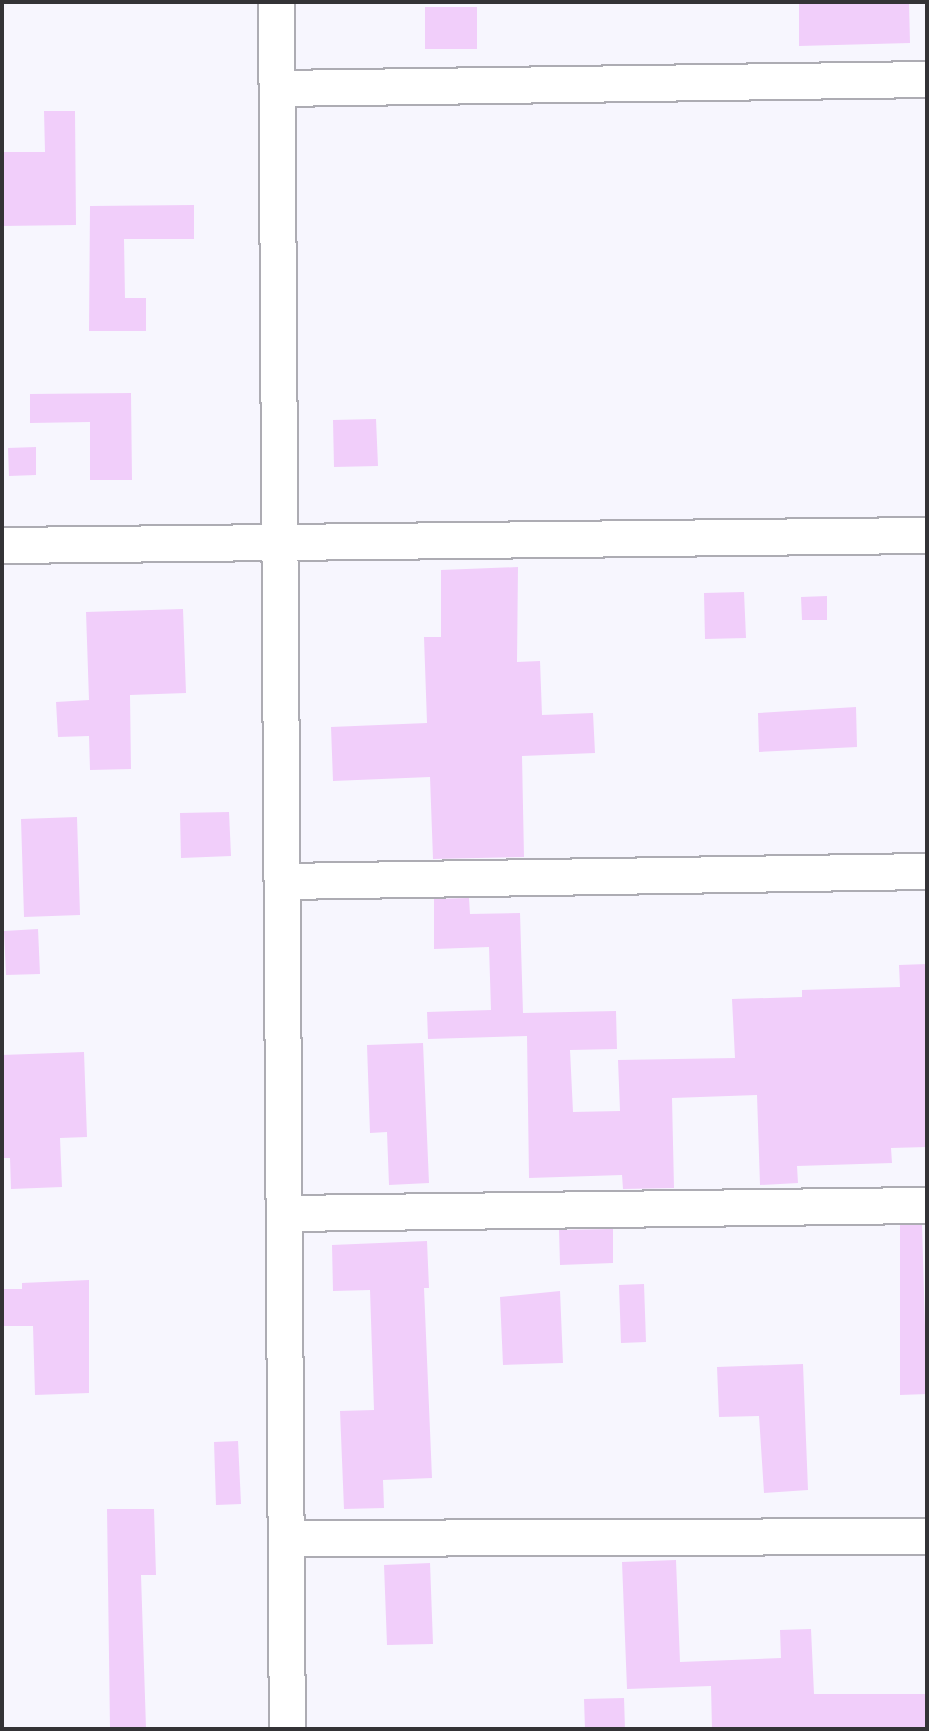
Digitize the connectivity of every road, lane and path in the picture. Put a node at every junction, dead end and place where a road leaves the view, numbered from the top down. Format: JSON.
{"nodes":[{"id":1,"x":276,"y":2,"type":"edge"},
{"id":2,"x":927,"y":79,"type":"edge"},
{"id":3,"x":277,"y":88,"type":"junction"},
{"id":4,"x":927,"y":534,"type":"edge"},
{"id":5,"x":279,"y":542,"type":"junction"},
{"id":6,"x":2,"y":545,"type":"edge"},
{"id":7,"x":927,"y":871,"type":"edge"},
{"id":8,"x":283,"y":881,"type":"junction"},
{"id":9,"x":927,"y":1205,"type":"edge"},
{"id":10,"x":286,"y":1213,"type":"junction"},
{"id":11,"x":927,"y":1536,"type":"edge"},
{"id":12,"x":289,"y":1538,"type":"junction"},
{"id":13,"x":287,"y":1729,"type":"edge"}],
"edges":[{"from":1,"to":3,"type":"street"},
{"from":2,"to":3,"type":"street"},
{"from":3,"to":5,"type":"street"},
{"from":4,"to":5,"type":"street"},
{"from":5,"to":6,"type":"street"},
{"from":5,"to":8,"type":"street"},
{"from":7,"to":8,"type":"street"},
{"from":8,"to":10,"type":"street"},
{"from":9,"to":10,"type":"street"},
{"from":10,"to":12,"type":"street"},
{"from":11,"to":12,"type":"street"},
{"from":12,"to":13,"type":"street"}]}
